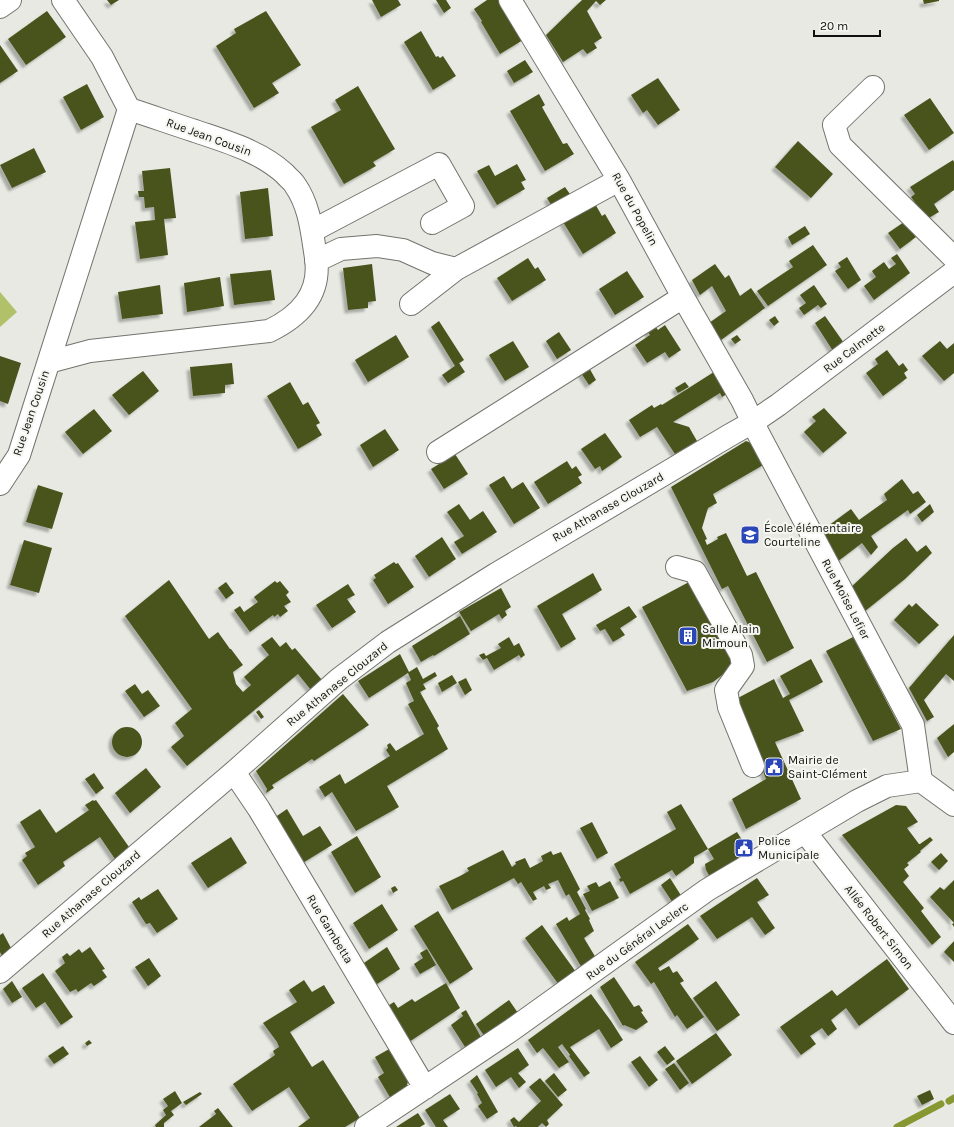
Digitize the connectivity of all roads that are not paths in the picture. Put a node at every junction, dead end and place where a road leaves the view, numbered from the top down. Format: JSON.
{"nodes":[{"id":1,"x":10,"y":0,"type":"edge"},
{"id":2,"x":63,"y":0,"type":"edge"},
{"id":3,"x":510,"y":0,"type":"edge"},
{"id":4,"x":0,"y":7,"type":"edge"},
{"id":5,"x":873,"y":87,"type":"dead end"},
{"id":6,"x":129,"y":109,"type":"junction"},
{"id":7,"x":619,"y":180,"type":"junction"},
{"id":8,"x":432,"y":223,"type":"dead end"},
{"id":9,"x":312,"y":231,"type":"junction"},
{"id":10,"x":954,"y":258,"type":"edge"},
{"id":11,"x":316,"y":261,"type":"junction"},
{"id":12,"x":456,"y":269,"type":"junction"},
{"id":13,"x":954,"y":272,"type":"edge"},
{"id":14,"x":683,"y":297,"type":"junction"},
{"id":15,"x":411,"y":304,"type":"dead end"},
{"id":16,"x":49,"y":362,"type":"junction"},
{"id":17,"x":753,"y":422,"type":"junction"},
{"id":18,"x":438,"y":452,"type":"dead end"},
{"id":19,"x":0,"y":484,"type":"edge"},
{"id":20,"x":677,"y":567,"type":"dead end"},
{"id":21,"x":753,"y":766,"type":"dead end"},
{"id":22,"x":234,"y":772,"type":"junction"},
{"id":23,"x":921,"y":781,"type":"junction"},
{"id":24,"x":954,"y":806,"type":"edge"},
{"id":25,"x":805,"y":832,"type":"junction"},
{"id":26,"x":0,"y":972,"type":"edge"},
{"id":27,"x":954,"y":1023,"type":"edge"},
{"id":28,"x":425,"y":1088,"type":"junction"},
{"id":29,"x":366,"y":1127,"type":"edge"}],
"edges":[{"from":1,"to":4,"type":"street"},
{"from":2,"to":6,"type":"street"},
{"from":3,"to":7,"type":"street","name":"Rue du Popelin"},
{"from":5,"to":10,"type":"street"},
{"from":6,"to":9,"type":"street","name":"Rue Jean Cousin"},
{"from":6,"to":16,"type":"street","name":"Rue Jean Cousin"},
{"from":7,"to":12,"type":"street"},
{"from":7,"to":14,"type":"street","name":"Rue du Popelin"},
{"from":8,"to":9,"type":"street"},
{"from":9,"to":11,"type":"street","name":"Rue Jean Cousin"},
{"from":11,"to":12,"type":"street"},
{"from":11,"to":16,"type":"street","name":"Rue Jean Cousin"},
{"from":12,"to":15,"type":"street"},
{"from":13,"to":17,"type":"street","name":"Rue Calmette"},
{"from":14,"to":17,"type":"street","name":"Rue du Popelin"},
{"from":14,"to":18,"type":"street"},
{"from":16,"to":19,"type":"street","name":"Rue Jean Cousin"},
{"from":17,"to":22,"type":"street","name":"Rue Athanase Clouzard"},
{"from":17,"to":23,"type":"street","name":"Rue Moïse Lefier"},
{"from":20,"to":21,"type":"street"},
{"from":22,"to":26,"type":"street","name":"Rue Athanase Clouzard"},
{"from":22,"to":28,"type":"street","name":"Rue Gambetta"},
{"from":23,"to":24,"type":"street"},
{"from":23,"to":25,"type":"street","name":"Rue du Général Leclerc"},
{"from":25,"to":27,"type":"street","name":"Allée Robert Simon"},
{"from":25,"to":28,"type":"street","name":"Rue du Général Leclerc"},
{"from":28,"to":29,"type":"street","name":"Rue du Général Leclerc"}]}
